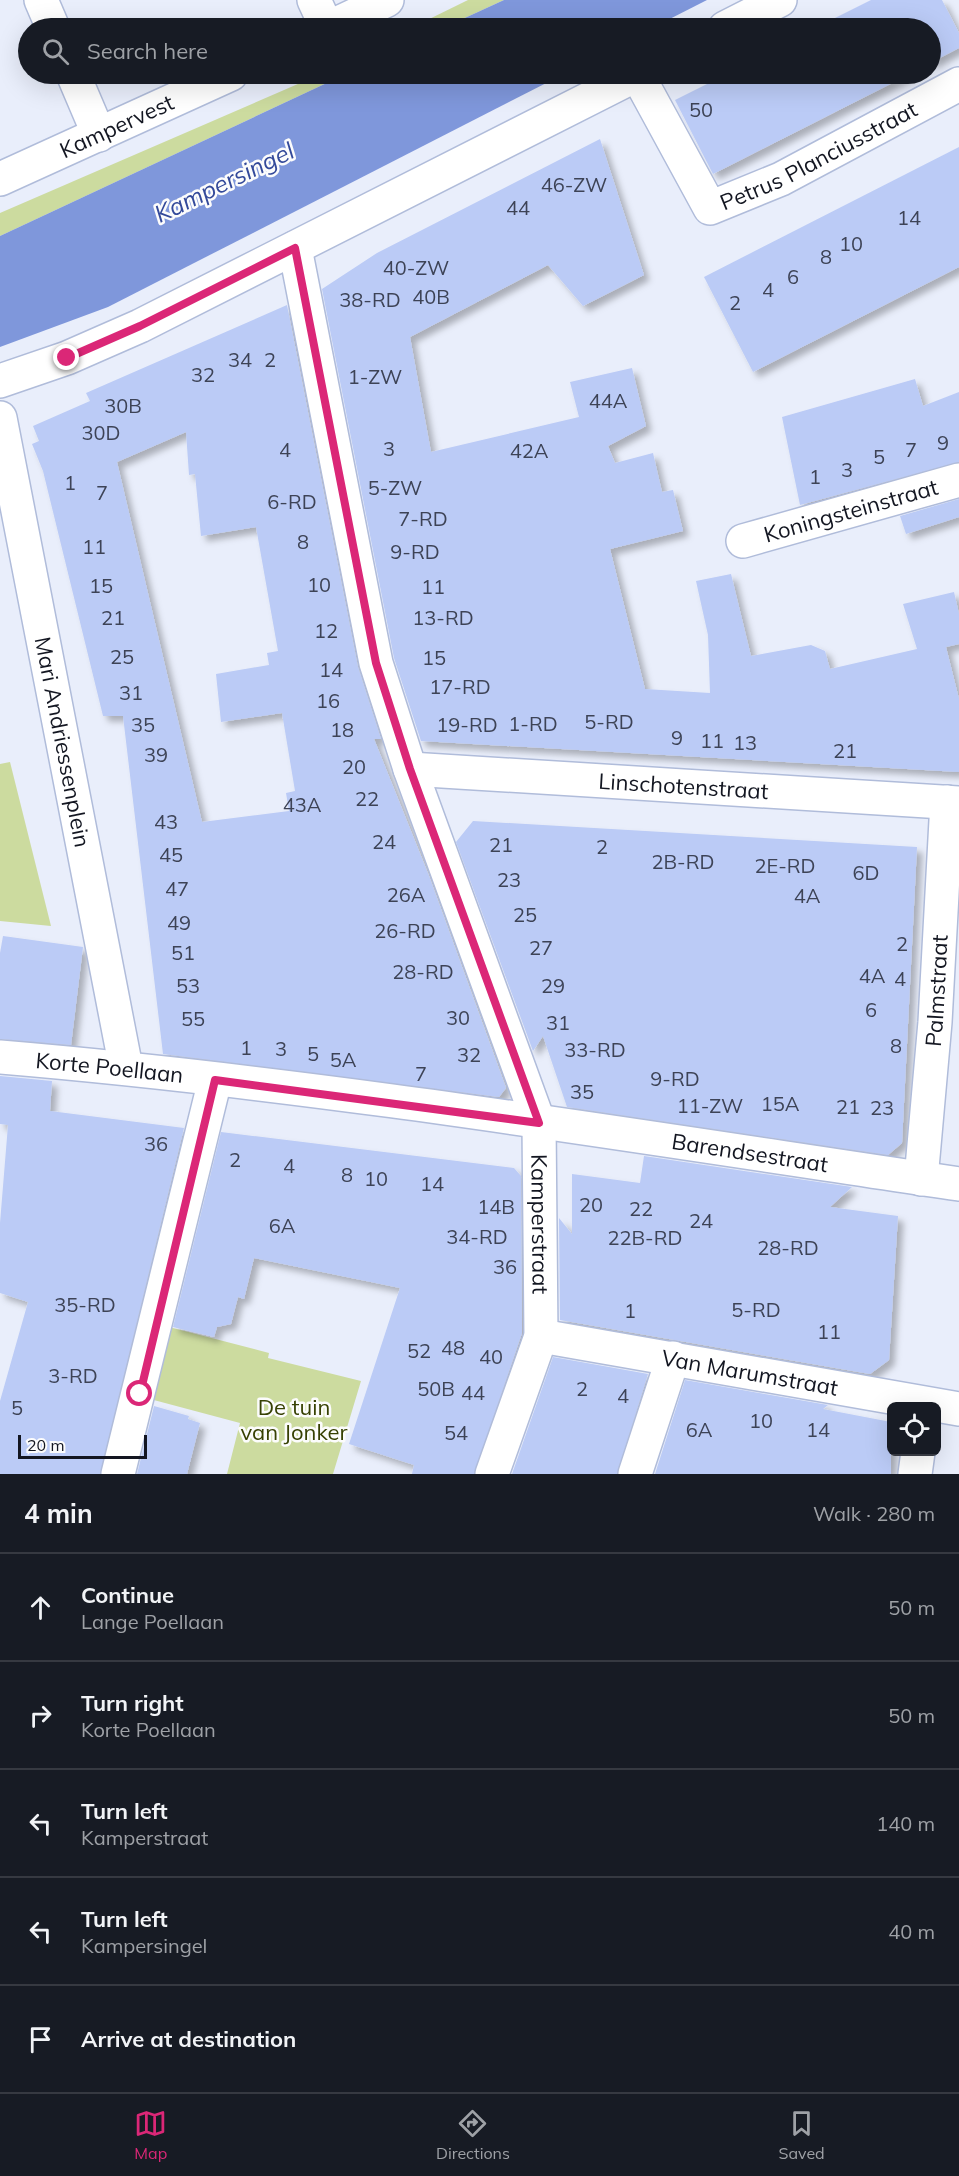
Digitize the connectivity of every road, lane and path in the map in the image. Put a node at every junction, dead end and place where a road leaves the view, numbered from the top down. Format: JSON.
{"nodes":[{"id":1,"x":41,"y":0,"type":"edge"},
{"id":2,"x":314,"y":0,"type":"edge"},
{"id":3,"x":387,"y":0,"type":"edge"},
{"id":4,"x":780,"y":0,"type":"edge"},
{"id":5,"x":49,"y":18,"type":"edge"},
{"id":6,"x":322,"y":18,"type":"edge"},
{"id":7,"x":348,"y":18,"type":"edge"},
{"id":8,"x":745,"y":18,"type":"edge"},
{"id":9,"x":77,"y":84,"type":"edge"},
{"id":10,"x":209,"y":84,"type":"edge"},
{"id":11,"x":618,"y":84,"type":"edge"},
{"id":12,"x":643,"y":84,"type":"edge"},
{"id":13,"x":959,"y":84,"type":"edge"},
{"id":14,"x":99,"y":135,"type":"junction"},
{"id":15,"x":0,"y":179,"type":"edge"},
{"id":16,"x":295,"y":248,"type":"junction"},
{"id":17,"x":0,"y":381,"type":"edge"},
{"id":18,"x":0,"y":418,"type":"edge"},
{"id":19,"x":959,"y":480,"type":"edge"},
{"id":20,"x":743,"y":541,"type":"dead end"},
{"id":21,"x":410,"y":769,"type":"junction"},
{"id":22,"x":953,"y":802,"type":"edge"},
{"id":23,"x":0,"y":1057,"type":"edge"},
{"id":24,"x":126,"y":1068,"type":"junction"},
{"id":25,"x":215,"y":1080,"type":"junction"},
{"id":26,"x":539,"y":1123,"type":"junction"},
{"id":27,"x":921,"y":1179,"type":"junction"},
{"id":28,"x":959,"y":1184,"type":"edge"},
{"id":29,"x":541,"y":1336,"type":"junction"},
{"id":30,"x":674,"y":1358,"type":"junction"},
{"id":31,"x":910,"y":1402,"type":"edge"},
{"id":32,"x":941,"y":1407,"type":"edge"},
{"id":33,"x":959,"y":1409,"type":"edge"},
{"id":34,"x":917,"y":1456,"type":"edge"},
{"id":35,"x":118,"y":1474,"type":"edge"},
{"id":36,"x":492,"y":1474,"type":"edge"},
{"id":37,"x":635,"y":1474,"type":"edge"},
{"id":38,"x":915,"y":1474,"type":"edge"}],
"edges":[{"from":1,"to":5,"type":"street"},
{"from":2,"to":6,"type":"street"},
{"from":3,"to":7,"type":"street"},
{"from":4,"to":8,"type":"street"},
{"from":9,"to":14,"type":"street"},
{"from":10,"to":14,"type":"street","name":"Kampervest"},
{"from":11,"to":16,"type":"street"},
{"from":12,"to":13,"type":"street","name":"Petrus Planciusstraat"},
{"from":14,"to":15,"type":"street","name":"Kampervest"},
{"from":16,"to":17,"type":"street"},
{"from":16,"to":21,"type":"street","name":"Kamperstraat"},
{"from":18,"to":24,"type":"street","name":"Mari Andriessenplein"},
{"from":19,"to":20,"type":"street","name":"Koningsteinstraat"},
{"from":21,"to":22,"type":"street","name":"Linschotenstraat"},
{"from":21,"to":26,"type":"street","name":"Kamperstraat"},
{"from":22,"to":27,"type":"street","name":"Palmstraat"},
{"from":23,"to":24,"type":"street","name":"Korte Poellaan"},
{"from":24,"to":25,"type":"street","name":"Korte Poellaan"},
{"from":25,"to":26,"type":"street","name":"Korte Poellaan"},
{"from":25,"to":35,"type":"street"},
{"from":26,"to":27,"type":"street","name":"Barendsestraat"},
{"from":26,"to":29,"type":"street","name":"Kamperstraat"},
{"from":27,"to":28,"type":"street","name":"Barendsestraat"},
{"from":29,"to":30,"type":"street","name":"Van Marumstraat"},
{"from":29,"to":36,"type":"street","name":"Kamperstraat"},
{"from":30,"to":31,"type":"street","name":"Van Marumstraat"},
{"from":30,"to":37,"type":"street"},
{"from":32,"to":33,"type":"street","name":"Van Marumstraat"},
{"from":34,"to":38,"type":"street"}]}
